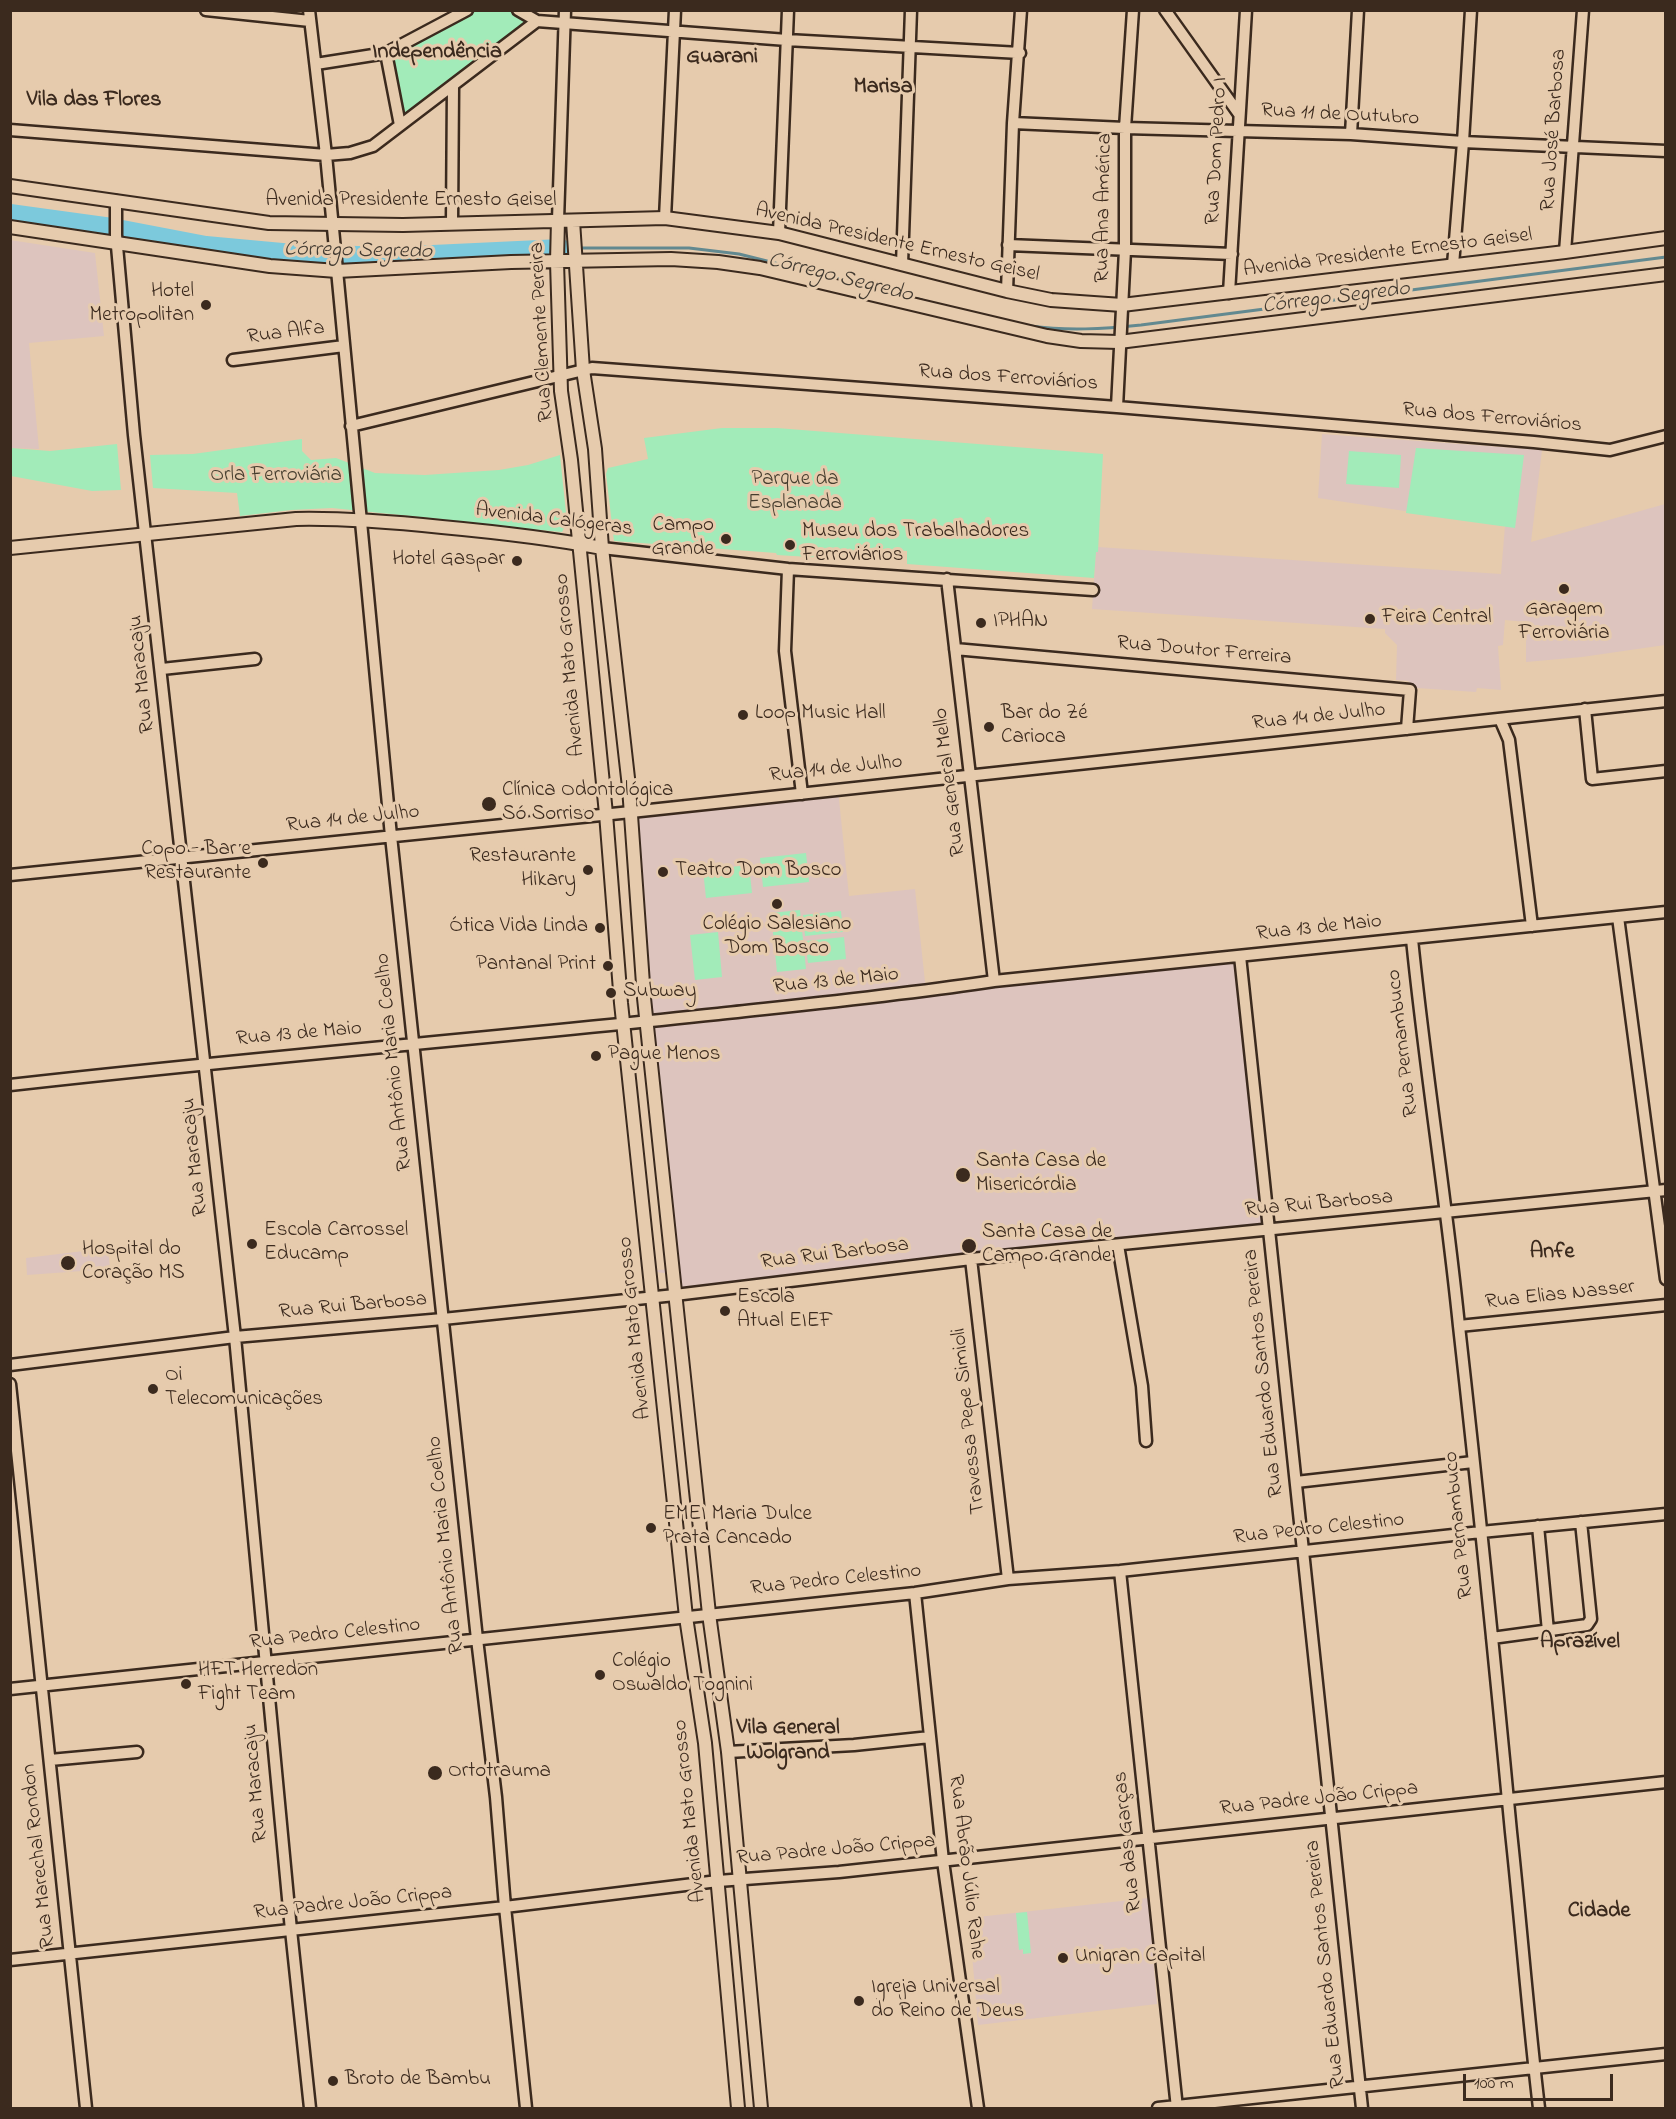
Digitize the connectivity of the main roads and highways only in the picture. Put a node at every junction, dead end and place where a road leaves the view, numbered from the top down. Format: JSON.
{"nodes":[{"id":1,"x":10,"y":186,"type":"edge"},
{"id":2,"x":558,"y":225,"type":"junction"},
{"id":3,"x":573,"y":225,"type":"junction"},
{"id":4,"x":10,"y":227,"type":"edge"},
{"id":5,"x":1665,"y":238,"type":"edge"},
{"id":6,"x":557,"y":262,"type":"junction"},
{"id":7,"x":575,"y":262,"type":"junction"},
{"id":8,"x":1665,"y":274,"type":"edge"},
{"id":9,"x":579,"y":544,"type":"junction"},
{"id":10,"x":10,"y":548,"type":"edge"},
{"id":11,"x":602,"y":548,"type":"junction"},
{"id":12,"x":705,"y":1743,"type":"junction"},
{"id":13,"x":728,"y":1752,"type":"junction"},
{"id":14,"x":738,"y":2109,"type":"edge"},
{"id":15,"x":761,"y":2109,"type":"edge"}],
"edges":[{"from":1,"to":2,"type":"main road","name":"Avenida Presidente Ernesto Geisel"},
{"from":2,"to":3,"type":"main road","name":"Avenida Presidente Ernesto Geisel"},
{"from":2,"to":6,"type":"main road","name":"Rua Clemente Pereira"},
{"from":3,"to":5,"type":"main road","name":"Avenida Presidente Ernesto Geisel"},
{"from":3,"to":7,"type":"main road","name":"Rua Clemente Pereira"},
{"from":4,"to":6,"type":"main road"},
{"from":6,"to":7,"type":"main road"},
{"from":6,"to":9,"type":"main road","name":"Rua Clemente Pereira"},
{"from":7,"to":8,"type":"main road"},
{"from":7,"to":11,"type":"main road","name":"Rua Clemente Pereira"},
{"from":9,"to":10,"type":"main road","name":"Avenida Calógeras"},
{"from":9,"to":11,"type":"main road","name":"Avenida Calógeras"},
{"from":9,"to":12,"type":"main road","name":"Avenida Mato Grosso"},
{"from":11,"to":13,"type":"main road","name":"Avenida Mato Grosso"},
{"from":12,"to":13,"type":"main road"},
{"from":12,"to":14,"type":"main road","name":"Avenida Mato Grosso"},
{"from":13,"to":15,"type":"main road","name":"Avenida Mato Grosso"}]}
